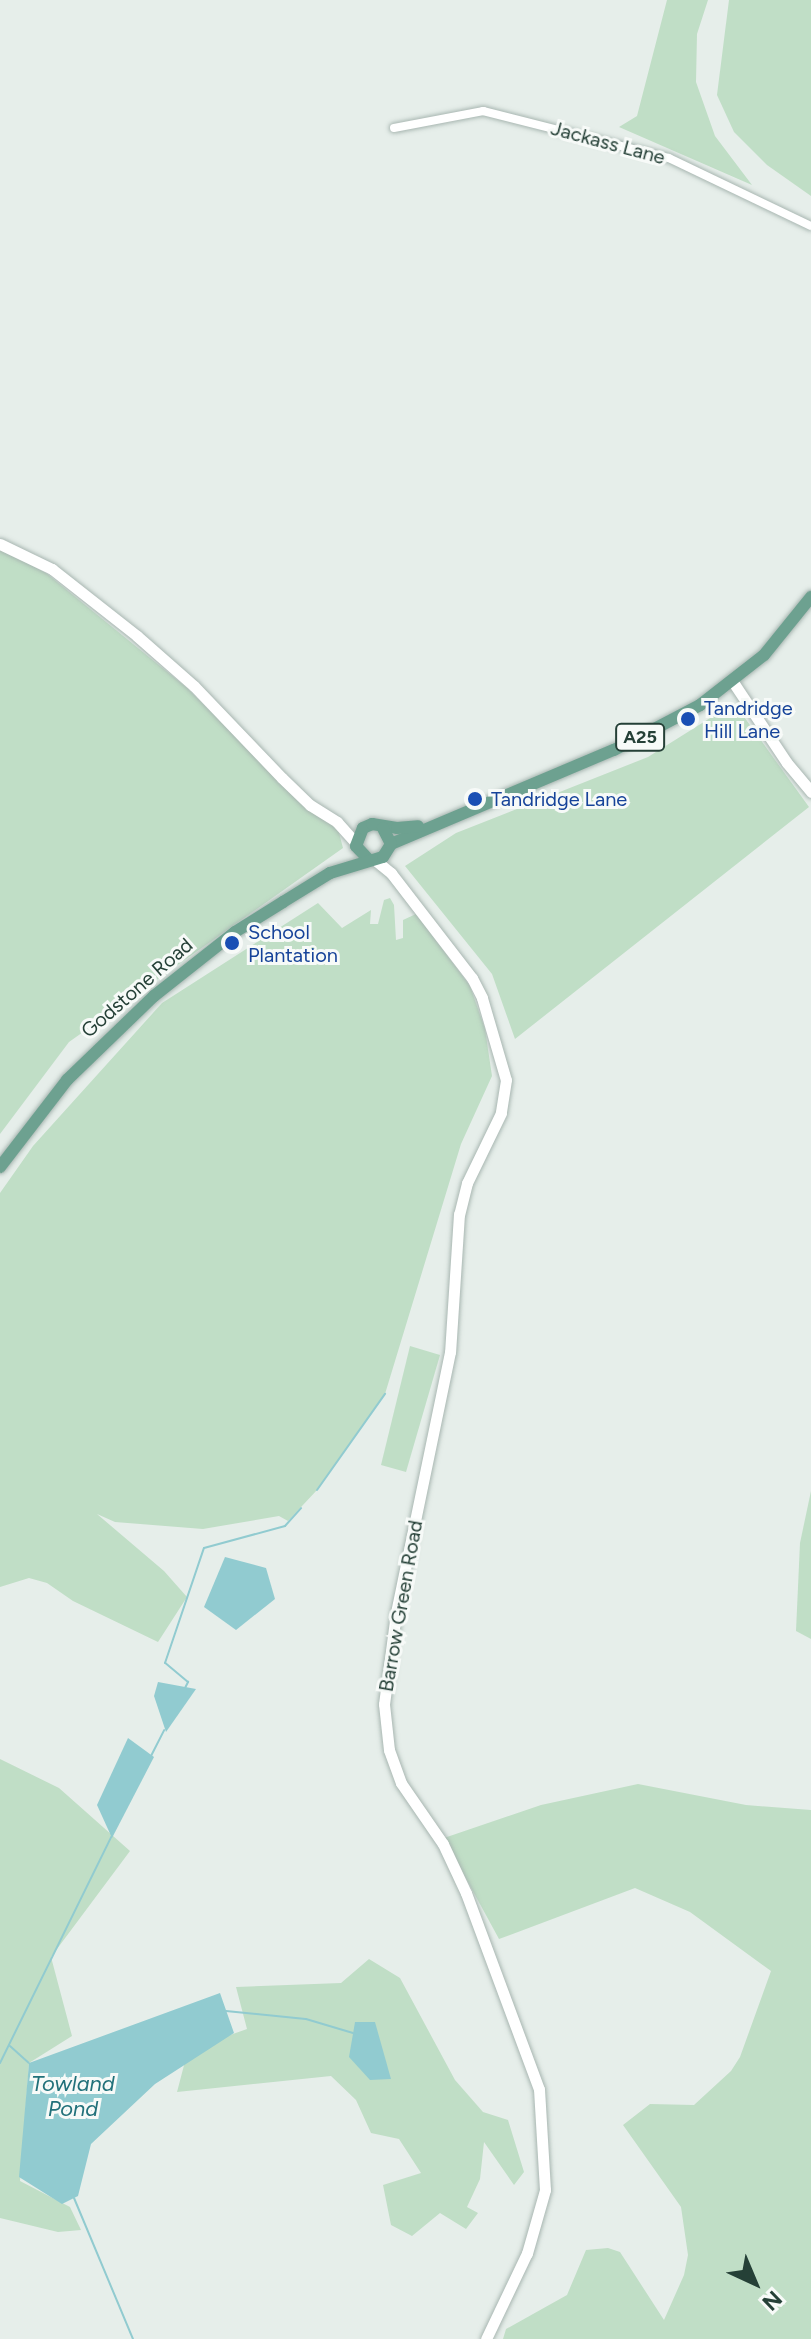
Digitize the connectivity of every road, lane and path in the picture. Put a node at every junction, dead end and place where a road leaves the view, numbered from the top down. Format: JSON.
{"nodes":[{"id":1,"x":394,"y":128,"type":"dead end"},
{"id":2,"x":811,"y":226,"type":"edge"},
{"id":3,"x":0,"y":544,"type":"edge"},
{"id":4,"x":811,"y":597,"type":"edge"},
{"id":5,"x":733,"y":682,"type":"junction"},
{"id":6,"x":811,"y":792,"type":"edge"},
{"id":7,"x":337,"y":822,"type":"junction"},
{"id":8,"x":434,"y":825,"type":"junction"},
{"id":9,"x":363,"y":828,"type":"junction"},
{"id":10,"x":383,"y":828,"type":"junction"},
{"id":11,"x":356,"y":844,"type":"junction"},
{"id":12,"x":389,"y":848,"type":"junction"},
{"id":13,"x":372,"y":860,"type":"junction"},
{"id":14,"x":330,"y":873,"type":"junction"},
{"id":15,"x":391,"y":873,"type":"junction"},
{"id":16,"x":0,"y":1167,"type":"edge"},
{"id":17,"x":486,"y":2339,"type":"edge"}],
"edges":[{"from":1,"to":2,"type":"street","name":"Jackass Lane"},
{"from":3,"to":7,"type":"street"},
{"from":4,"to":5,"type":"main road","number":"A25"},
{"from":5,"to":6,"type":"street"},
{"from":5,"to":8,"type":"main road","number":"A25"},
{"from":7,"to":9,"type":"street"},
{"from":7,"to":11,"type":"street"},
{"from":8,"to":10,"type":"main road","number":"A25"},
{"from":8,"to":12,"type":"main road","number":"A25"},
{"from":9,"to":10,"type":"main road"},
{"from":9,"to":11,"type":"main road"},
{"from":10,"to":12,"type":"main road"},
{"from":11,"to":13,"type":"main road"},
{"from":11,"to":14,"type":"main road","name":"Godstone Road"},
{"from":12,"to":13,"type":"main road"},
{"from":12,"to":15,"type":"street","name":"Barrow Green Road"},
{"from":13,"to":14,"type":"main road","name":"Godstone Road"},
{"from":13,"to":15,"type":"street","name":"Barrow Green Road"},
{"from":14,"to":16,"type":"main road","name":"Godstone Road"},
{"from":15,"to":17,"type":"street","name":"Barrow Green Road"}]}
